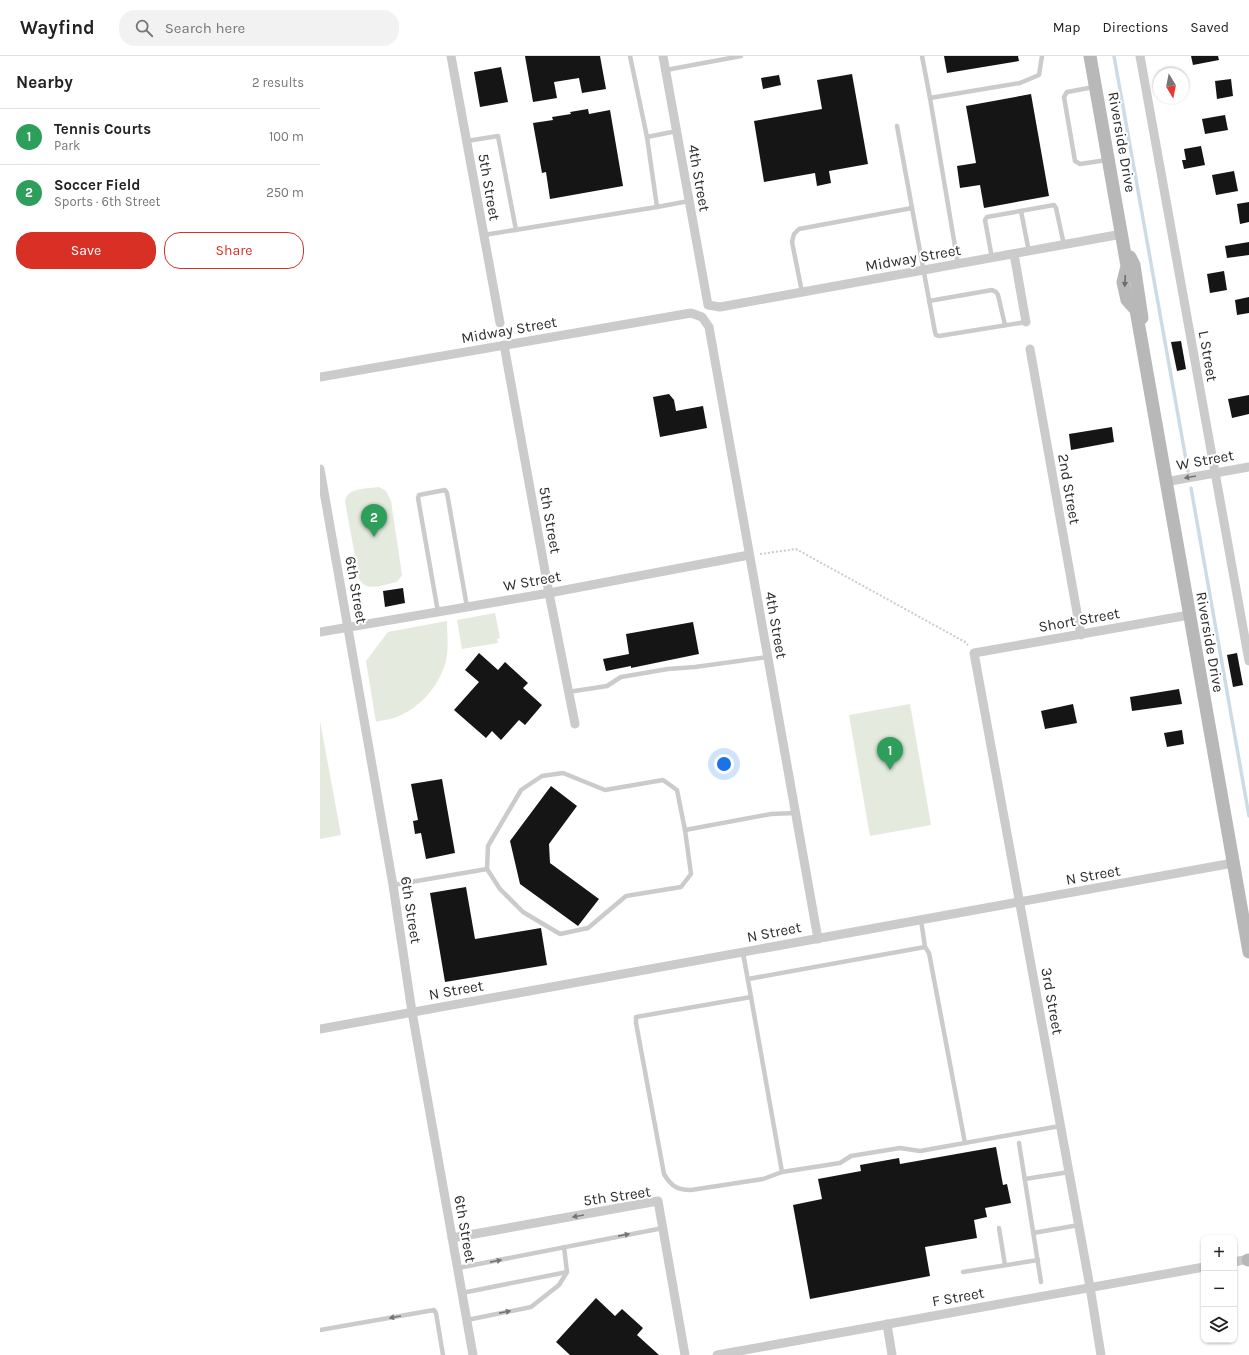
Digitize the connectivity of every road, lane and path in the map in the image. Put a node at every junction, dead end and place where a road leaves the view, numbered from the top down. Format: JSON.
{"nodes":[{"id":1,"x":451,"y":56,"type":"edge"},
{"id":2,"x":630,"y":56,"type":"edge"},
{"id":3,"x":663,"y":56,"type":"edge"},
{"id":4,"x":741,"y":56,"type":"edge"},
{"id":5,"x":922,"y":56,"type":"edge"},
{"id":6,"x":1042,"y":56,"type":"edge"},
{"id":7,"x":1090,"y":56,"type":"edge"},
{"id":8,"x":1140,"y":56,"type":"edge"},
{"id":9,"x":666,"y":70,"type":"junction"},
{"id":10,"x":1096,"y":87,"type":"junction"},
{"id":11,"x":930,"y":98,"type":"junction"},
{"id":12,"x":897,"y":126,"type":"dead end"},
{"id":13,"x":677,"y":131,"type":"junction"},
{"id":14,"x":647,"y":137,"type":"junction"},
{"id":15,"x":467,"y":142,"type":"junction"},
{"id":16,"x":1108,"y":159,"type":"junction"},
{"id":17,"x":689,"y":201,"type":"junction"},
{"id":18,"x":657,"y":207,"type":"junction"},
{"id":19,"x":912,"y":208,"type":"junction"},
{"id":20,"x":1021,"y":211,"type":"junction"},
{"id":21,"x":516,"y":230,"type":"junction"},
{"id":22,"x":1122,"y":234,"type":"junction"},
{"id":23,"x":484,"y":236,"type":"junction"},
{"id":24,"x":1064,"y":245,"type":"junction"},
{"id":25,"x":1029,"y":252,"type":"junction"},
{"id":26,"x":1014,"y":254,"type":"junction"},
{"id":27,"x":992,"y":258,"type":"junction"},
{"id":28,"x":958,"y":264,"type":"junction"},
{"id":29,"x":923,"y":270,"type":"junction"},
{"id":30,"x":802,"y":292,"type":"junction"},
{"id":31,"x":929,"y":301,"type":"junction"},
{"id":32,"x":708,"y":305,"type":"joint"},
{"id":33,"x":702,"y":317,"type":"joint"},
{"id":34,"x":1026,"y":322,"type":"joint"},
{"id":35,"x":500,"y":323,"type":"dead end"},
{"id":36,"x":1005,"y":325,"type":"junction"},
{"id":37,"x":504,"y":345,"type":"junction"},
{"id":38,"x":1030,"y":349,"type":"dead end"},
{"id":39,"x":320,"y":377,"type":"edge"},
{"id":40,"x":1249,"y":467,"type":"edge"},
{"id":41,"x":320,"y":469,"type":"edge"},
{"id":42,"x":1215,"y":473,"type":"junction"},
{"id":43,"x":1165,"y":482,"type":"junction"},
{"id":44,"x":749,"y":555,"type":"junction"},
{"id":45,"x":549,"y":593,"type":"junction"},
{"id":46,"x":467,"y":607,"type":"junction"},
{"id":47,"x":438,"y":612,"type":"junction"},
{"id":48,"x":1189,"y":615,"type":"junction"},
{"id":49,"x":348,"y":626,"type":"junction"},
{"id":50,"x":320,"y":632,"type":"edge"},
{"id":51,"x":1081,"y":635,"type":"junction"},
{"id":52,"x":974,"y":653,"type":"junction"},
{"id":53,"x":767,"y":657,"type":"junction"},
{"id":54,"x":1249,"y":661,"type":"edge"},
{"id":55,"x":568,"y":692,"type":"junction"},
{"id":56,"x":575,"y":724,"type":"dead end"},
{"id":57,"x":795,"y":813,"type":"junction"},
{"id":58,"x":685,"y":830,"type":"junction"},
{"id":59,"x":1233,"y":863,"type":"junction"},
{"id":60,"x":487,"y":869,"type":"junction"},
{"id":61,"x":393,"y":885,"type":"junction"},
{"id":62,"x":1019,"y":903,"type":"junction"},
{"id":63,"x":921,"y":920,"type":"junction"},
{"id":64,"x":818,"y":939,"type":"junction"},
{"id":65,"x":925,"y":947,"type":"junction"},
{"id":66,"x":743,"y":952,"type":"junction"},
{"id":67,"x":1249,"y":952,"type":"edge"},
{"id":68,"x":748,"y":979,"type":"junction"},
{"id":69,"x":751,"y":996,"type":"junction"},
{"id":70,"x":412,"y":1012,"type":"junction"},
{"id":71,"x":320,"y":1029,"type":"edge"},
{"id":72,"x":1060,"y":1126,"type":"junction"},
{"id":73,"x":965,"y":1143,"type":"junction"},
{"id":74,"x":1020,"y":1143,"type":"dead end"},
{"id":75,"x":782,"y":1172,"type":"junction"},
{"id":76,"x":1069,"y":1172,"type":"junction"},
{"id":77,"x":1025,"y":1179,"type":"junction"},
{"id":78,"x":1079,"y":1225,"type":"junction"},
{"id":79,"x":663,"y":1228,"type":"junction"},
{"id":80,"x":999,"y":1228,"type":"dead end"},
{"id":81,"x":1033,"y":1233,"type":"junction"},
{"id":82,"x":452,"y":1238,"type":"junction"},
{"id":83,"x":564,"y":1247,"type":"junction"},
{"id":84,"x":1038,"y":1260,"type":"junction"},
{"id":85,"x":1249,"y":1260,"type":"edge"},
{"id":86,"x":1237,"y":1262,"type":"edge"},
{"id":87,"x":1005,"y":1265,"type":"junction"},
{"id":88,"x":458,"y":1268,"type":"junction"},
{"id":89,"x":1201,"y":1268,"type":"edge"},
{"id":90,"x":567,"y":1272,"type":"junction"},
{"id":91,"x":963,"y":1272,"type":"dead end"},
{"id":92,"x":1041,"y":1282,"type":"dead end"},
{"id":93,"x":1090,"y":1287,"type":"junction"},
{"id":94,"x":462,"y":1293,"type":"junction"},
{"id":95,"x":467,"y":1320,"type":"junction"},
{"id":96,"x":887,"y":1324,"type":"junction"},
{"id":97,"x":320,"y":1330,"type":"edge"},
{"id":98,"x":443,"y":1355,"type":"edge"},
{"id":99,"x":473,"y":1355,"type":"edge"},
{"id":100,"x":685,"y":1355,"type":"edge"},
{"id":101,"x":717,"y":1355,"type":"edge"},
{"id":102,"x":892,"y":1355,"type":"edge"},
{"id":103,"x":1101,"y":1355,"type":"edge"}],
"edges":[{"from":1,"to":15,"type":"street","name":"5th Street"},
{"from":2,"to":14,"type":"lane"},
{"from":3,"to":9,"type":"street","name":"4th Street"},
{"from":4,"to":9,"type":"lane"},
{"from":5,"to":11,"type":"lane"},
{"from":6,"to":11,"type":"lane"},
{"from":7,"to":10,"type":"street","name":"Riverside Drive"},
{"from":8,"to":42,"type":"street","name":"L Street"},
{"from":9,"to":13,"type":"street","name":"4th Street"},
{"from":10,"to":16,"type":"street","name":"Riverside Drive"},
{"from":10,"to":16,"type":"lane"},
{"from":11,"to":28,"type":"lane"},
{"from":12,"to":19,"type":"lane"},
{"from":13,"to":14,"type":"lane"},
{"from":13,"to":17,"type":"street","name":"4th Street"},
{"from":14,"to":18,"type":"lane"},
{"from":15,"to":21,"type":"lane"},
{"from":15,"to":23,"type":"street","name":"5th Street"},
{"from":16,"to":22,"type":"street","name":"Riverside Drive"},
{"from":17,"to":18,"type":"lane"},
{"from":17,"to":32,"type":"street","name":"4th Street"},
{"from":18,"to":21,"type":"lane"},
{"from":19,"to":29,"type":"lane"},
{"from":19,"to":30,"type":"lane"},
{"from":20,"to":24,"type":"lane"},
{"from":20,"to":25,"type":"lane"},
{"from":20,"to":27,"type":"lane"},
{"from":21,"to":23,"type":"lane"},
{"from":22,"to":24,"type":"street","name":"Midway Street"},
{"from":22,"to":43,"type":"street","name":"Riverside Drive"},
{"from":23,"to":35,"type":"street","name":"5th Street"},
{"from":24,"to":25,"type":"street","name":"Midway Street"},
{"from":25,"to":26,"type":"street","name":"Midway Street"},
{"from":26,"to":27,"type":"street","name":"Midway Street"},
{"from":26,"to":34,"type":"street"},
{"from":27,"to":28,"type":"street","name":"Midway Street"},
{"from":28,"to":29,"type":"street","name":"Midway Street"},
{"from":29,"to":30,"type":"street","name":"Midway Street"},
{"from":29,"to":31,"type":"lane"},
{"from":30,"to":32,"type":"street","name":"Midway Street"},
{"from":31,"to":36,"type":"lane"},
{"from":31,"to":36,"type":"lane"},
{"from":33,"to":37,"type":"street","name":"Midway Street"},
{"from":33,"to":44,"type":"street","name":"4th Street"},
{"from":34,"to":36,"type":"lane"},
{"from":37,"to":39,"type":"street","name":"Midway Street"},
{"from":37,"to":45,"type":"street","name":"5th Street"},
{"from":38,"to":51,"type":"street","name":"2nd Street"},
{"from":40,"to":42,"type":"street","name":"W Street"},
{"from":41,"to":49,"type":"street","name":"6th Street"},
{"from":42,"to":43,"type":"street","name":"W Street","one_way":true},
{"from":42,"to":54,"type":"street","name":"L Street"},
{"from":43,"to":48,"type":"street","name":"Riverside Drive"},
{"from":44,"to":45,"type":"street","name":"W Street"},
{"from":44,"to":52,"type":"path"},
{"from":44,"to":53,"type":"street","name":"4th Street"},
{"from":45,"to":46,"type":"street","name":"W Street"},
{"from":45,"to":55,"type":"street","name":"5th Street"},
{"from":46,"to":47,"type":"street","name":"W Street"},
{"from":46,"to":47,"type":"lane"},
{"from":47,"to":49,"type":"street","name":"W Street"},
{"from":48,"to":51,"type":"street","name":"Short Street"},
{"from":48,"to":59,"type":"street","name":"Riverside Drive"},
{"from":49,"to":50,"type":"street","name":"W Street"},
{"from":49,"to":61,"type":"street","name":"6th Street"},
{"from":51,"to":52,"type":"street","name":"Short Street"},
{"from":52,"to":62,"type":"street","name":"3rd Street"},
{"from":53,"to":55,"type":"lane"},
{"from":53,"to":57,"type":"street","name":"4th Street"},
{"from":55,"to":56,"type":"street","name":"5th Street"},
{"from":57,"to":58,"type":"lane"},
{"from":57,"to":64,"type":"street","name":"4th Street"},
{"from":58,"to":60,"type":"lane"},
{"from":58,"to":60,"type":"lane"},
{"from":59,"to":62,"type":"street","name":"N Street"},
{"from":59,"to":67,"type":"street","name":"Riverside Drive"},
{"from":60,"to":61,"type":"lane"},
{"from":61,"to":70,"type":"street","name":"6th Street"},
{"from":62,"to":63,"type":"street","name":"N Street"},
{"from":62,"to":72,"type":"street","name":"3rd Street"},
{"from":63,"to":64,"type":"street","name":"N Street"},
{"from":63,"to":65,"type":"lane"},
{"from":64,"to":66,"type":"street","name":"N Street"},
{"from":65,"to":68,"type":"lane"},
{"from":65,"to":73,"type":"lane"},
{"from":66,"to":68,"type":"lane"},
{"from":66,"to":70,"type":"street","name":"N Street"},
{"from":68,"to":69,"type":"lane"},
{"from":69,"to":75,"type":"lane"},
{"from":69,"to":75,"type":"lane"},
{"from":70,"to":71,"type":"street","name":"N Street"},
{"from":70,"to":82,"type":"street","name":"6th Street"},
{"from":72,"to":73,"type":"lane"},
{"from":72,"to":76,"type":"street","name":"3rd Street"},
{"from":73,"to":75,"type":"lane"},
{"from":74,"to":77,"type":"lane"},
{"from":76,"to":77,"type":"lane"},
{"from":76,"to":78,"type":"street","name":"3rd Street"},
{"from":77,"to":81,"type":"lane"},
{"from":78,"to":81,"type":"lane"},
{"from":78,"to":93,"type":"street","name":"3rd Street"},
{"from":79,"to":82,"type":"street","name":"5th Street","one_way":true},
{"from":83,"to":79,"type":"lane","one_way":true},
{"from":79,"to":100,"type":"street","name":"5th Street"},
{"from":80,"to":87,"type":"lane"},
{"from":81,"to":84,"type":"lane"},
{"from":82,"to":88,"type":"street","name":"6th Street"},
{"from":88,"to":83,"type":"lane","one_way":true},
{"from":83,"to":90,"type":"lane"},
{"from":84,"to":87,"type":"lane"},
{"from":84,"to":92,"type":"lane"},
{"from":85,"to":86,"type":"street"},
{"from":87,"to":91,"type":"lane"},
{"from":88,"to":94,"type":"street","name":"6th Street"},
{"from":89,"to":93,"type":"street","name":"F Street"},
{"from":90,"to":94,"type":"lane"},
{"from":95,"to":90,"type":"lane","one_way":true},
{"from":93,"to":96,"type":"street","name":"F Street"},
{"from":93,"to":103,"type":"street","name":"3rd Street"},
{"from":94,"to":95,"type":"street","name":"6th Street"},
{"from":95,"to":99,"type":"street","name":"6th Street"},
{"from":96,"to":101,"type":"street","name":"F Street"},
{"from":96,"to":102,"type":"street"},
{"from":98,"to":97,"type":"lane","one_way":true}]}
